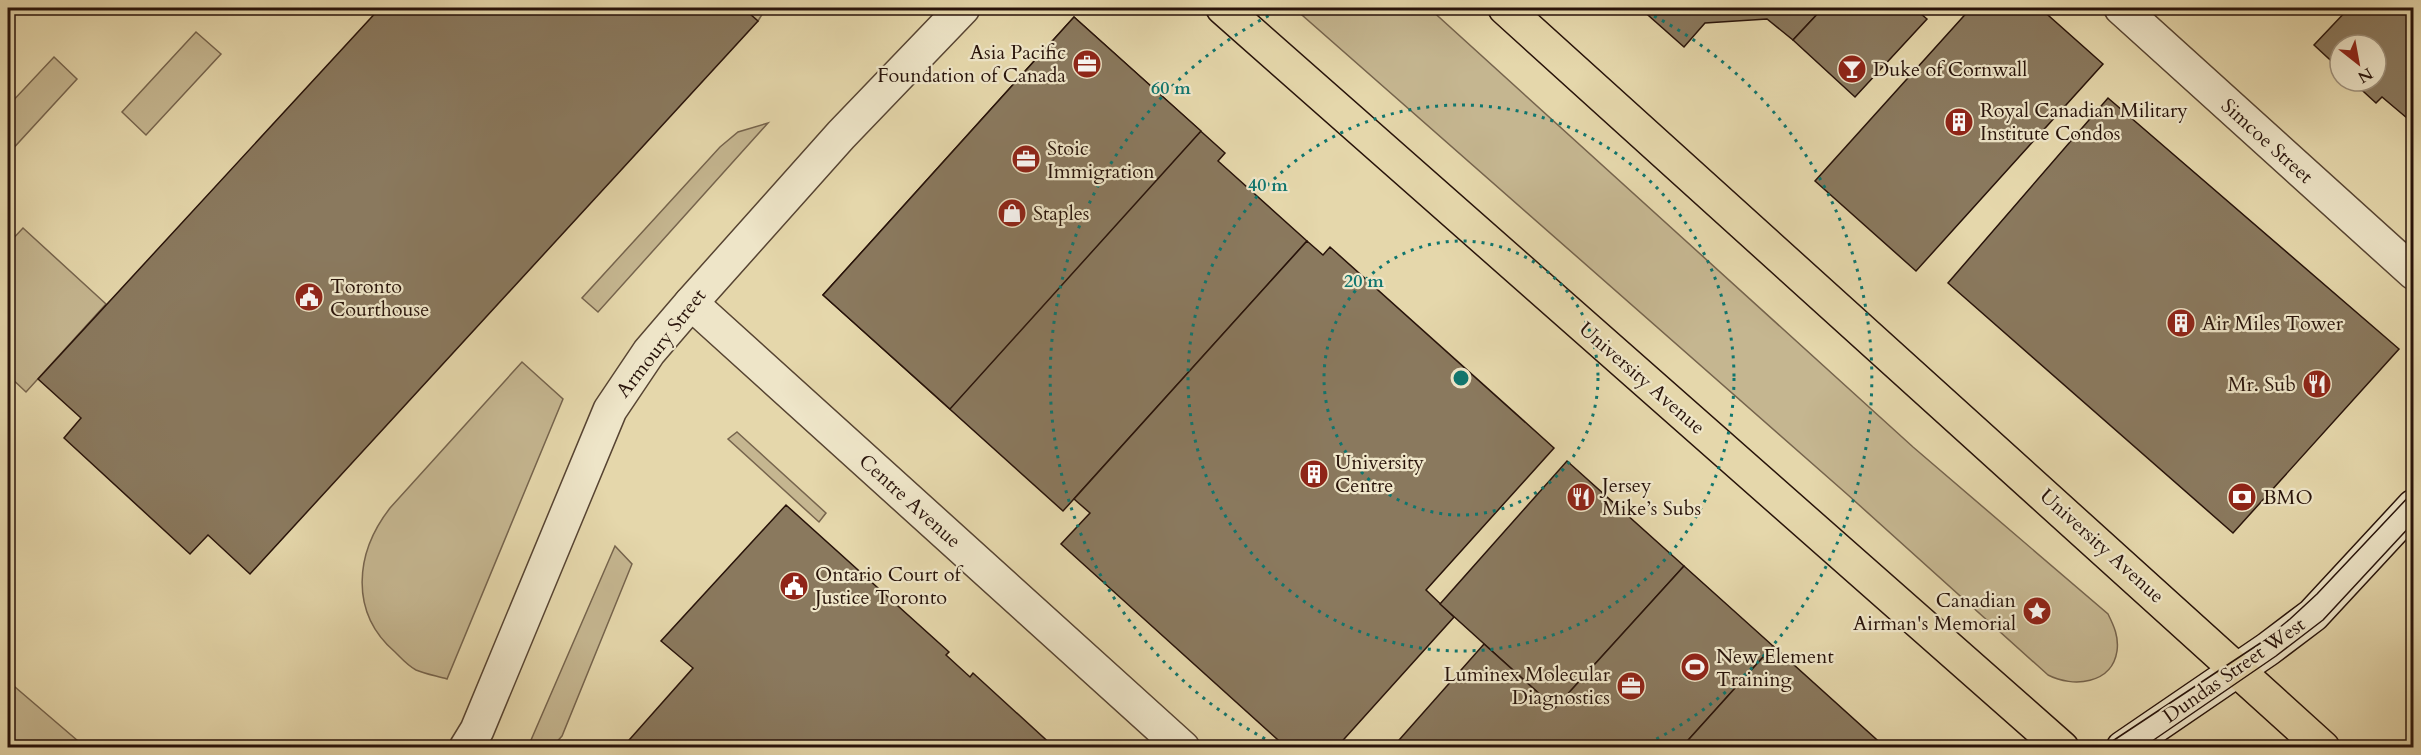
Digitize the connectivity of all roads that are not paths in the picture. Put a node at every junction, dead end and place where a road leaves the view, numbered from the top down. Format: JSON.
{"nodes":[{"id":1,"x":963,"y":8,"type":"edge"},
{"id":2,"x":1223,"y":8,"type":"edge"},
{"id":3,"x":1505,"y":8,"type":"edge"},
{"id":4,"x":2121,"y":8,"type":"edge"},
{"id":5,"x":2414,"y":273,"type":"edge"},
{"id":6,"x":690,"y":303,"type":"junction"},
{"id":7,"x":2414,"y":506,"type":"edge"},
{"id":8,"x":2237,"y":669,"type":"junction"},
{"id":9,"x":466,"y":747,"type":"edge"},
{"id":10,"x":1183,"y":747,"type":"edge"},
{"id":11,"x":2062,"y":747,"type":"edge"},
{"id":12,"x":2122,"y":747,"type":"edge"},
{"id":13,"x":2323,"y":747,"type":"edge"}],
"edges":[{"from":1,"to":6,"type":"street","name":"Armoury Street"},
{"from":2,"to":11,"type":"main road","name":"University Avenue"},
{"from":3,"to":8,"type":"main road","name":"University Avenue"},
{"from":4,"to":5,"type":"street","name":"Simcoe Street"},
{"from":6,"to":9,"type":"street","name":"Armoury Street"},
{"from":6,"to":10,"type":"street","name":"Centre Avenue"},
{"from":7,"to":8,"type":"street","name":"Dundas Street West"},
{"from":8,"to":12,"type":"street","name":"Dundas Street West"},
{"from":8,"to":13,"type":"main road","name":"University Avenue"}]}
